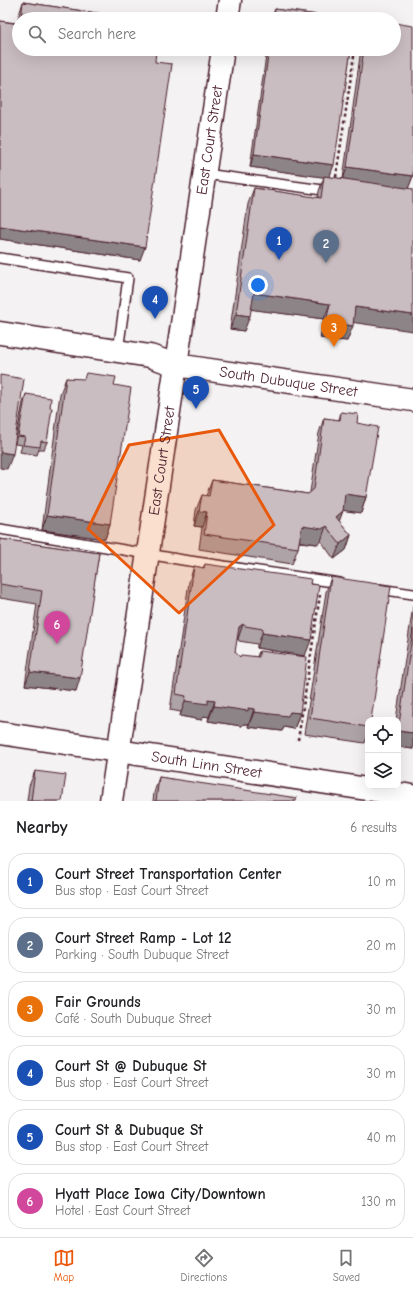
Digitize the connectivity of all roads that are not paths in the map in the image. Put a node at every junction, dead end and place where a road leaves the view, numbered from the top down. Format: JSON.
{"nodes":[{"id":1,"x":230,"y":0,"type":"edge"},
{"id":2,"x":228,"y":12,"type":"edge"},
{"id":3,"x":222,"y":56,"type":"edge"},
{"id":4,"x":205,"y":174,"type":"junction"},
{"id":5,"x":338,"y":192,"type":"edge"},
{"id":6,"x":0,"y":258,"type":"edge"},
{"id":7,"x":0,"y":333,"type":"edge"},
{"id":8,"x":118,"y":351,"type":"junction"},
{"id":9,"x":176,"y":365,"type":"junction"},
{"id":10,"x":413,"y":400,"type":"edge"},
{"id":11,"x":0,"y":530,"type":"edge"},
{"id":12,"x":148,"y":554,"type":"junction"},
{"id":13,"x":352,"y":585,"type":"edge"},
{"id":14,"x":368,"y":587,"type":"edge"},
{"id":15,"x":413,"y":594,"type":"edge"},
{"id":16,"x":0,"y":733,"type":"edge"},
{"id":17,"x":119,"y":751,"type":"junction"},
{"id":18,"x":413,"y":796,"type":"edge"},
{"id":19,"x":111,"y":801,"type":"edge"}],
"edges":[{"from":1,"to":2,"type":"street"},
{"from":3,"to":4,"type":"street","name":"East Court Street"},
{"from":4,"to":5,"type":"lane"},
{"from":4,"to":9,"type":"street","name":"East Court Street"},
{"from":6,"to":8,"type":"lane"},
{"from":7,"to":8,"type":"street","name":"South Dubuque Street"},
{"from":8,"to":9,"type":"street","name":"South Dubuque Street"},
{"from":9,"to":10,"type":"street","name":"South Dubuque Street"},
{"from":9,"to":12,"type":"street","name":"East Court Street"},
{"from":11,"to":12,"type":"lane"},
{"from":12,"to":13,"type":"lane"},
{"from":12,"to":17,"type":"street","name":"East Court Street"},
{"from":14,"to":15,"type":"lane"},
{"from":16,"to":17,"type":"street","name":"South Linn Street"},
{"from":17,"to":18,"type":"street","name":"South Linn Street"},
{"from":17,"to":19,"type":"street","name":"East Court Street"}]}
